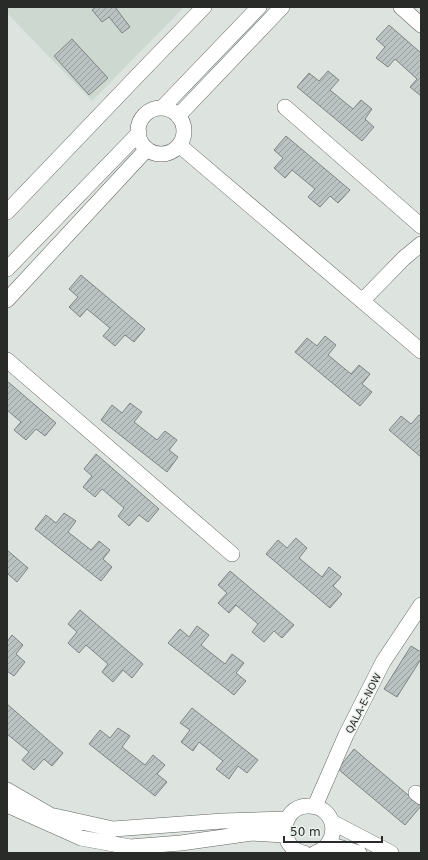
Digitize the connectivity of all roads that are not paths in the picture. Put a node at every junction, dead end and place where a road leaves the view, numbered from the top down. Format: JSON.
{"nodes":[{"id":1,"x":204,"y":7,"type":"edge"},
{"id":2,"x":259,"y":7,"type":"edge"},
{"id":3,"x":282,"y":7,"type":"edge"},
{"id":4,"x":401,"y":7,"type":"edge"},
{"id":5,"x":421,"y":25,"type":"edge"},
{"id":6,"x":285,"y":107,"type":"dead end"},
{"id":7,"x":162,"y":108,"type":"junction"},
{"id":8,"x":178,"y":116,"type":"junction"},
{"id":9,"x":138,"y":133,"type":"junction"},
{"id":10,"x":179,"y":145,"type":"junction"},
{"id":11,"x":147,"y":149,"type":"junction"},
{"id":12,"x":7,"y":212,"type":"edge"},
{"id":13,"x":421,"y":226,"type":"edge"},
{"id":14,"x":421,"y":244,"type":"edge"},
{"id":15,"x":7,"y":269,"type":"edge"},
{"id":16,"x":7,"y":300,"type":"edge"},
{"id":17,"x":362,"y":301,"type":"junction"},
{"id":18,"x":421,"y":351,"type":"edge"},
{"id":19,"x":7,"y":360,"type":"edge"},
{"id":20,"x":232,"y":554,"type":"dead end"},
{"id":21,"x":421,"y":605,"type":"edge"},
{"id":22,"x":7,"y":790,"type":"edge"},
{"id":23,"x":7,"y":805,"type":"edge"},
{"id":24,"x":315,"y":806,"type":"junction"},
{"id":25,"x":287,"y":819,"type":"junction"},
{"id":26,"x":332,"y":822,"type":"junction"},
{"id":27,"x":285,"y":835,"type":"junction"},
{"id":28,"x":328,"y":844,"type":"junction"},
{"id":29,"x":304,"y":853,"type":"edge"},
{"id":30,"x":315,"y":853,"type":"edge"},
{"id":31,"x":359,"y":853,"type":"edge"},
{"id":32,"x":391,"y":853,"type":"edge"}],
"edges":[{"from":1,"to":12,"type":"street"},
{"from":2,"to":7,"type":"street"},
{"from":3,"to":8,"type":"street"},
{"from":4,"to":5,"type":"street"},
{"from":6,"to":13,"type":"street"},
{"from":7,"to":8,"type":"street"},
{"from":7,"to":9,"type":"street"},
{"from":8,"to":10,"type":"street"},
{"from":9,"to":11,"type":"street"},
{"from":9,"to":15,"type":"street"},
{"from":10,"to":11,"type":"street"},
{"from":10,"to":17,"type":"street"},
{"from":11,"to":16,"type":"street"},
{"from":14,"to":17,"type":"street"},
{"from":17,"to":18,"type":"street"},
{"from":19,"to":20,"type":"street"},
{"from":21,"to":24,"type":"street","name":"QALA-E-NOW"},
{"from":22,"to":25,"type":"street"},
{"from":23,"to":27,"type":"street"},
{"from":24,"to":25,"type":"street"},
{"from":24,"to":26,"type":"street"},
{"from":25,"to":27,"type":"street"},
{"from":26,"to":28,"type":"street"},
{"from":26,"to":32,"type":"street"},
{"from":27,"to":29,"type":"street"},
{"from":28,"to":30,"type":"street"},
{"from":28,"to":31,"type":"street"}]}
